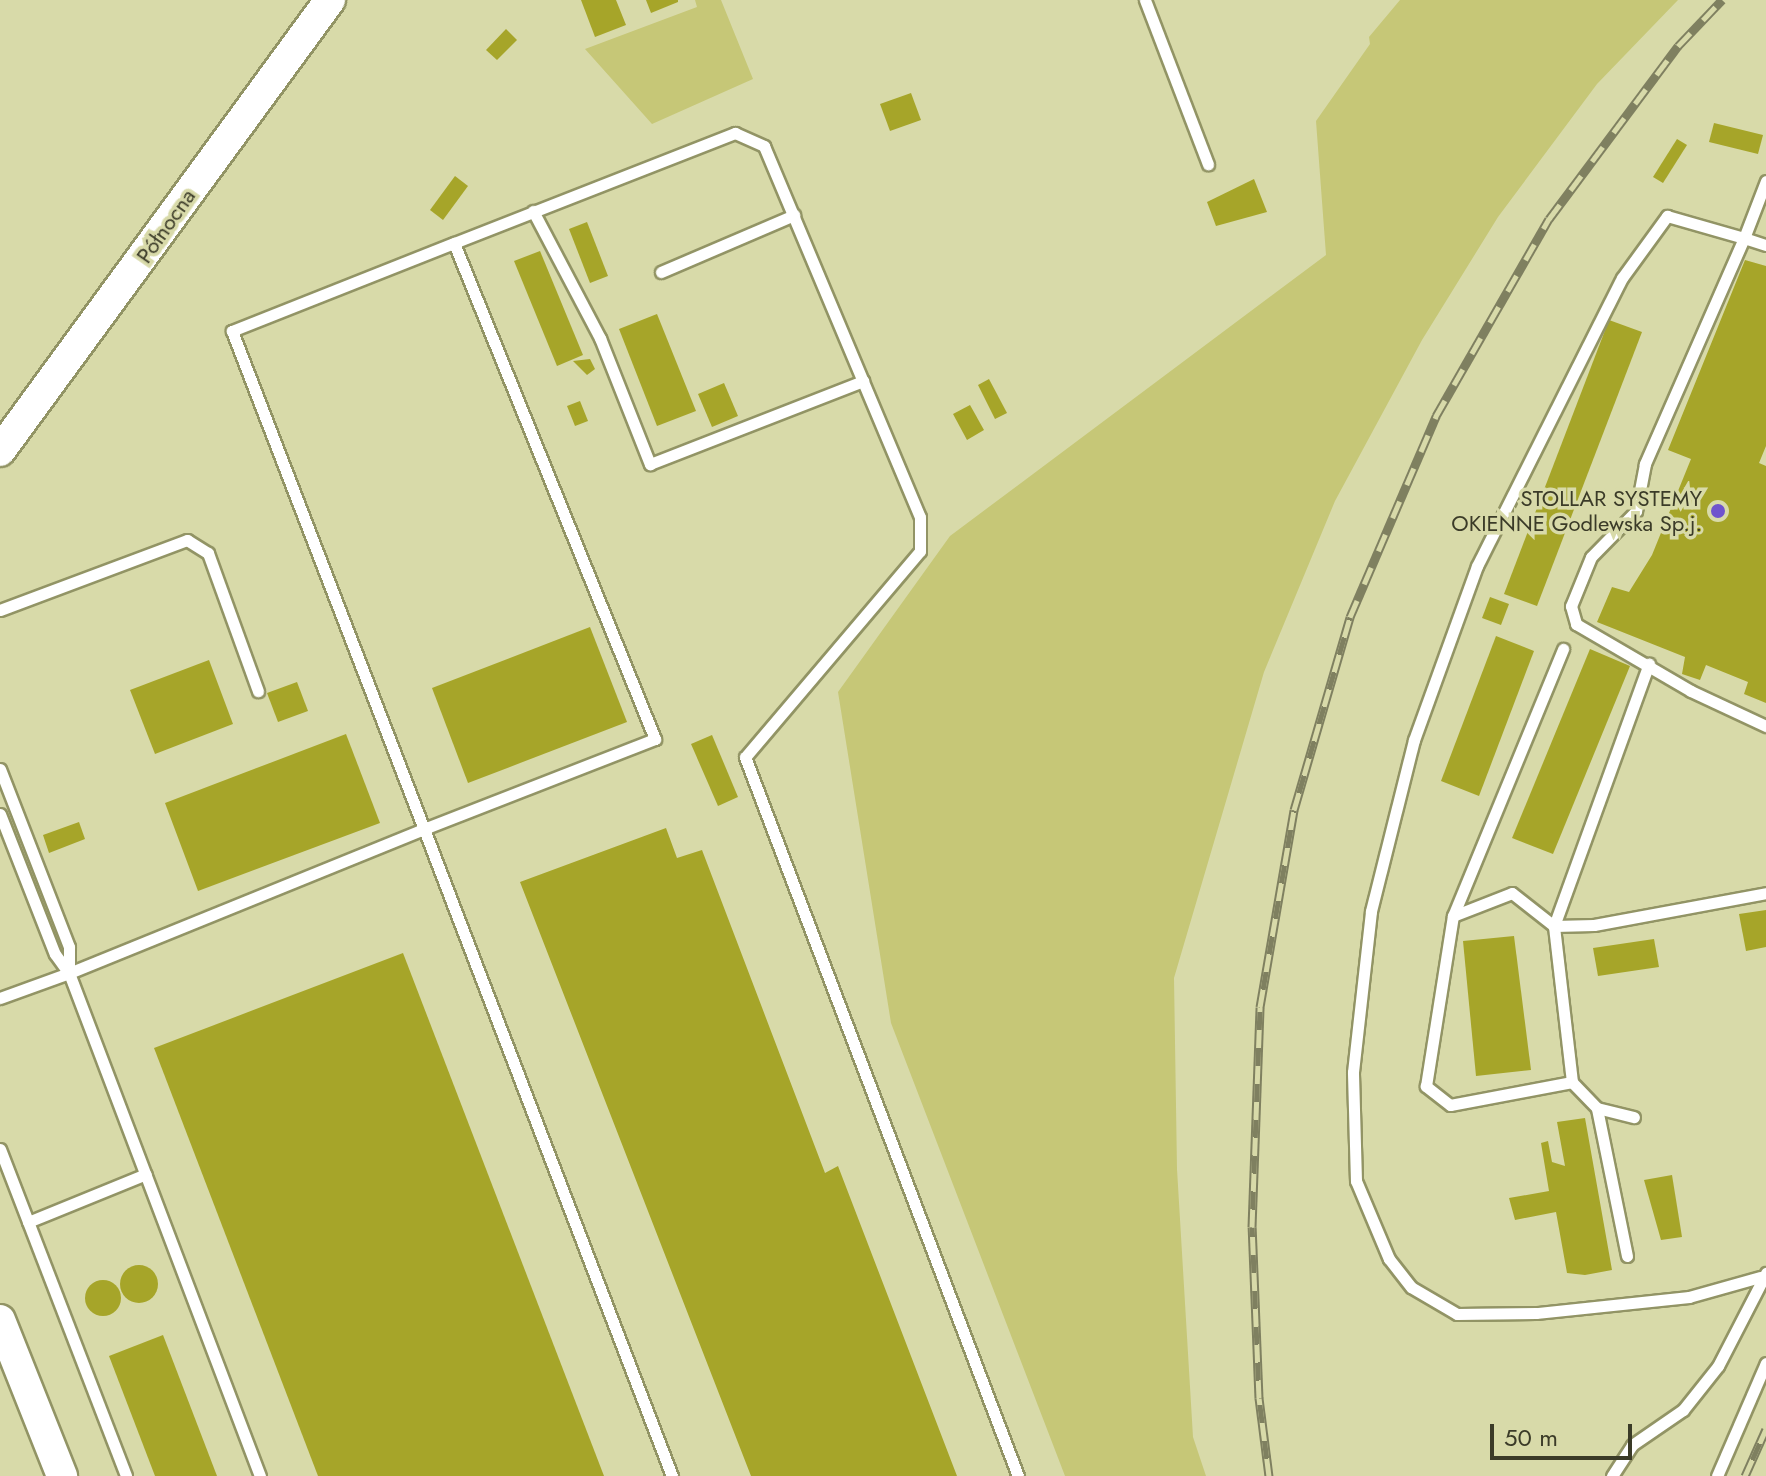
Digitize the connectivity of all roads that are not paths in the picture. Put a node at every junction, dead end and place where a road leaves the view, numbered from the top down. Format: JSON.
{"nodes":[{"id":1,"x":330,"y":0,"type":"edge"},
{"id":2,"x":1145,"y":0,"type":"edge"},
{"id":3,"x":1208,"y":164,"type":"dead end"},
{"id":4,"x":1766,"y":181,"type":"edge"},
{"id":5,"x":533,"y":211,"type":"junction"},
{"id":6,"x":794,"y":215,"type":"junction"},
{"id":7,"x":1744,"y":238,"type":"junction"},
{"id":8,"x":454,"y":243,"type":"junction"},
{"id":9,"x":1766,"y":245,"type":"edge"},
{"id":10,"x":661,"y":272,"type":"dead end"},
{"id":11,"x":863,"y":381,"type":"junction"},
{"id":12,"x":0,"y":451,"type":"edge"},
{"id":13,"x":0,"y":610,"type":"edge"},
{"id":14,"x":1563,"y":649,"type":"dead end"},
{"id":15,"x":1649,"y":664,"type":"junction"},
{"id":16,"x":258,"y":691,"type":"dead end"},
{"id":17,"x":1766,"y":726,"type":"edge"},
{"id":18,"x":0,"y":769,"type":"edge"},
{"id":19,"x":0,"y":814,"type":"edge"},
{"id":20,"x":424,"y":829,"type":"junction"},
{"id":21,"x":1766,"y":893,"type":"edge"},
{"id":22,"x":1453,"y":916,"type":"junction"},
{"id":23,"x":1554,"y":926,"type":"junction"},
{"id":24,"x":69,"y":973,"type":"junction"},
{"id":25,"x":0,"y":998,"type":"edge"},
{"id":26,"x":1572,"y":1082,"type":"junction"},
{"id":27,"x":1597,"y":1108,"type":"junction"},
{"id":28,"x":1634,"y":1117,"type":"dead end"},
{"id":29,"x":0,"y":1149,"type":"edge"},
{"id":30,"x":146,"y":1174,"type":"junction"},
{"id":31,"x":28,"y":1222,"type":"junction"},
{"id":32,"x":1627,"y":1256,"type":"dead end"},
{"id":33,"x":1763,"y":1275,"type":"edge"},
{"id":34,"x":0,"y":1320,"type":"edge"},
{"id":35,"x":1766,"y":1363,"type":"edge"},
{"id":36,"x":62,"y":1476,"type":"edge"},
{"id":37,"x":126,"y":1476,"type":"edge"},
{"id":38,"x":260,"y":1476,"type":"edge"},
{"id":39,"x":672,"y":1476,"type":"edge"},
{"id":40,"x":1018,"y":1476,"type":"edge"},
{"id":41,"x":1612,"y":1476,"type":"edge"},
{"id":42,"x":1717,"y":1476,"type":"edge"}],
"edges":[{"from":1,"to":12,"type":"street","name":"Północna"},
{"from":2,"to":3,"type":"lane"},
{"from":4,"to":7,"type":"lane"},
{"from":5,"to":6,"type":"lane"},
{"from":5,"to":8,"type":"lane"},
{"from":5,"to":11,"type":"lane"},
{"from":6,"to":10,"type":"lane"},
{"from":6,"to":11,"type":"lane"},
{"from":7,"to":9,"type":"lane"},
{"from":7,"to":15,"type":"lane"},
{"from":7,"to":33,"type":"lane"},
{"from":8,"to":20,"type":"lane"},
{"from":8,"to":20,"type":"lane"},
{"from":11,"to":40,"type":"lane"},
{"from":13,"to":16,"type":"lane"},
{"from":14,"to":22,"type":"lane"},
{"from":15,"to":17,"type":"lane"},
{"from":15,"to":23,"type":"lane"},
{"from":18,"to":24,"type":"lane"},
{"from":19,"to":24,"type":"lane"},
{"from":20,"to":24,"type":"lane"},
{"from":20,"to":39,"type":"lane"},
{"from":21,"to":23,"type":"lane"},
{"from":22,"to":23,"type":"lane"},
{"from":22,"to":26,"type":"lane"},
{"from":23,"to":26,"type":"lane"},
{"from":24,"to":25,"type":"lane"},
{"from":24,"to":30,"type":"lane"},
{"from":26,"to":27,"type":"lane"},
{"from":27,"to":28,"type":"lane"},
{"from":27,"to":32,"type":"lane"},
{"from":29,"to":31,"type":"lane"},
{"from":30,"to":31,"type":"lane"},
{"from":30,"to":38,"type":"lane"},
{"from":31,"to":37,"type":"lane"},
{"from":33,"to":41,"type":"lane"},
{"from":34,"to":36,"type":"street"},
{"from":35,"to":42,"type":"lane"}]}
